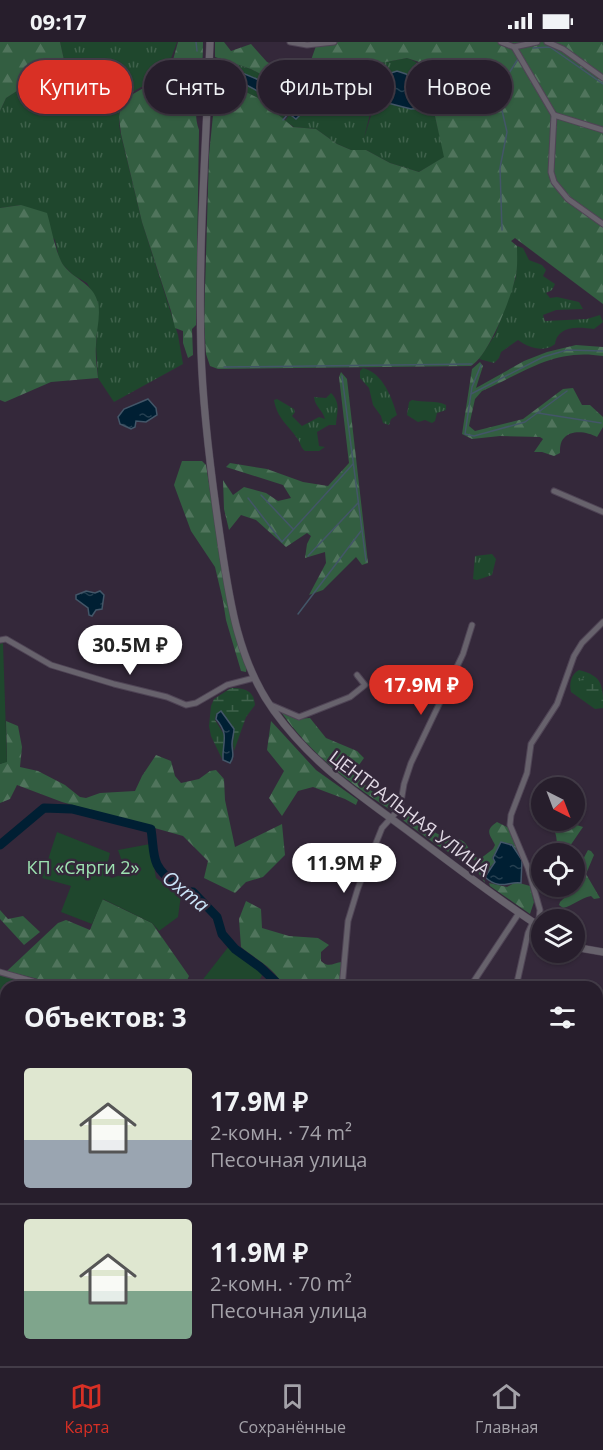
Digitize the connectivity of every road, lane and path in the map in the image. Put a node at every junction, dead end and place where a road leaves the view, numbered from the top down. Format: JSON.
{"nodes":[{"id":1,"x":210,"y":42,"type":"edge"},
{"id":2,"x":290,"y":42,"type":"edge"},
{"id":3,"x":334,"y":42,"type":"edge"},
{"id":4,"x":501,"y":42,"type":"edge"},
{"id":5,"x":537,"y":42,"type":"edge"},
{"id":6,"x":547,"y":42,"type":"edge"},
{"id":7,"x":530,"y":43,"type":"edge"},
{"id":8,"x":514,"y":47,"type":"junction"},
{"id":9,"x":603,"y":78,"type":"edge"},
{"id":10,"x":554,"y":115,"type":"junction"},
{"id":11,"x":603,"y":130,"type":"edge"},
{"id":12,"x":603,"y":224,"type":"edge"},
{"id":13,"x":554,"y":491,"type":"dead end"},
{"id":14,"x":603,"y":512,"type":"edge"},
{"id":15,"x":603,"y":622,"type":"edge"},
{"id":16,"x":472,"y":625,"type":"dead end"},
{"id":17,"x":3,"y":639,"type":"edge"},
{"id":18,"x":357,"y":675,"type":"dead end"},
{"id":19,"x":254,"y":678,"type":"junction"},
{"id":20,"x":269,"y":704,"type":"junction"},
{"id":21,"x":391,"y":818,"type":"junction"},
{"id":22,"x":540,"y":909,"type":"edge"},
{"id":23,"x":519,"y":913,"type":"junction"},
{"id":24,"x":531,"y":921,"type":"edge"},
{"id":25,"x":531,"y":930,"type":"edge"},
{"id":26,"x":585,"y":949,"type":"edge"},
{"id":27,"x":603,"y":952,"type":"edge"},
{"id":28,"x":0,"y":972,"type":"edge"},
{"id":29,"x":32,"y":981,"type":"edge"},
{"id":30,"x":343,"y":981,"type":"edge"},
{"id":31,"x":474,"y":981,"type":"edge"},
{"id":32,"x":517,"y":981,"type":"edge"}],
"edges":[{"from":1,"to":19,"type":"street","name":"ЦЕНТРАЛЬНАЯ УЛИЦА"},
{"from":2,"to":3,"type":"street"},
{"from":4,"to":8,"type":"street"},
{"from":5,"to":7,"type":"street"},
{"from":6,"to":9,"type":"street"},
{"from":7,"to":8,"type":"street"},
{"from":8,"to":10,"type":"street"},
{"from":10,"to":11,"type":"street"},
{"from":10,"to":12,"type":"street"},
{"from":13,"to":14,"type":"street"},
{"from":15,"to":22,"type":"street"},
{"from":16,"to":21,"type":"street"},
{"from":17,"to":19,"type":"street"},
{"from":18,"to":20,"type":"street"},
{"from":19,"to":20,"type":"street","name":"ЦЕНТРАЛЬНАЯ УЛИЦА"},
{"from":20,"to":21,"type":"street","name":"ЦЕНТРАЛЬНАЯ УЛИЦА"},
{"from":21,"to":23,"type":"street","name":"ЦЕНТРАЛЬНАЯ УЛИЦА"},
{"from":21,"to":30,"type":"street"},
{"from":23,"to":24,"type":"street","name":"ЦЕНТРАЛЬНАЯ УЛИЦА"},
{"from":23,"to":31,"type":"street"},
{"from":25,"to":32,"type":"street"},
{"from":26,"to":27,"type":"street"},
{"from":28,"to":29,"type":"street"}]}
